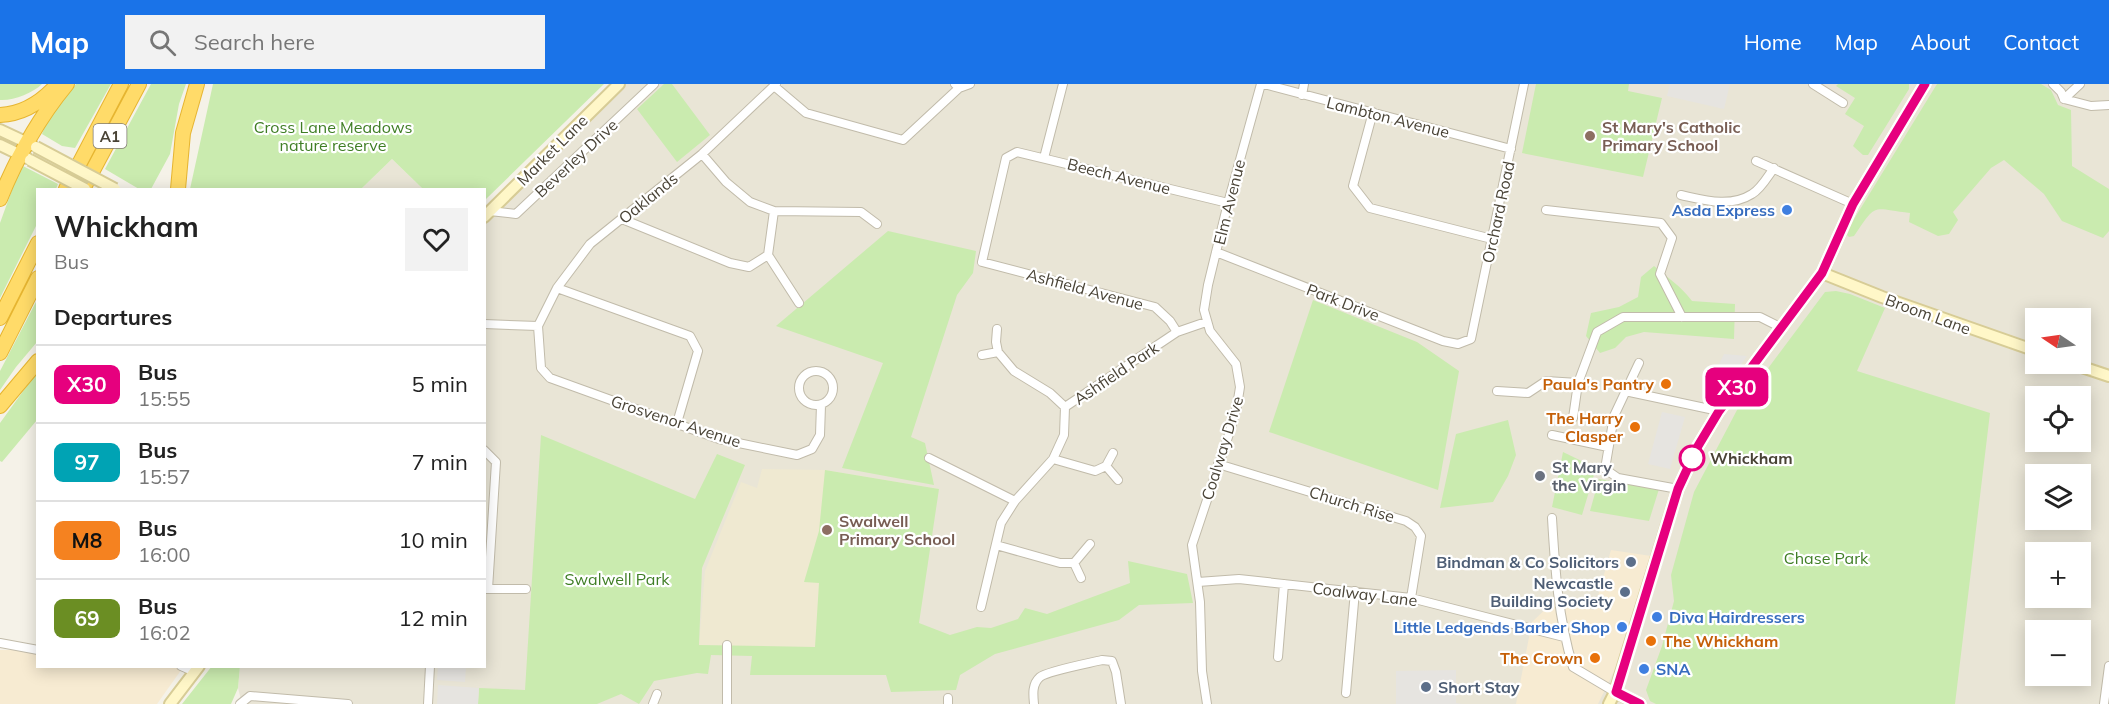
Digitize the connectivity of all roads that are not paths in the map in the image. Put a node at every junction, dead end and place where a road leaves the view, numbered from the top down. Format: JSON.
{"nodes":[{"id":1,"x":59,"y":84,"type":"edge"},
{"id":2,"x":67,"y":84,"type":"edge"},
{"id":3,"x":121,"y":84,"type":"edge"},
{"id":4,"x":139,"y":84,"type":"edge"},
{"id":5,"x":197,"y":84,"type":"edge"},
{"id":6,"x":619,"y":84,"type":"edge"},
{"id":7,"x":654,"y":84,"type":"edge"},
{"id":8,"x":970,"y":84,"type":"edge"},
{"id":9,"x":1063,"y":84,"type":"edge"},
{"id":10,"x":1262,"y":84,"type":"edge"},
{"id":11,"x":1304,"y":84,"type":"edge"},
{"id":12,"x":1524,"y":84,"type":"edge"},
{"id":13,"x":1813,"y":84,"type":"edge"},
{"id":14,"x":1925,"y":84,"type":"edge"},
{"id":15,"x":2053,"y":84,"type":"edge"},
{"id":16,"x":2080,"y":84,"type":"edge"},
{"id":17,"x":775,"y":85,"type":"edge"},
{"id":18,"x":957,"y":86,"type":"edge"},
{"id":19,"x":1826,"y":87,"type":"edge"},
{"id":20,"x":1302,"y":95,"type":"junction"},
{"id":21,"x":2064,"y":99,"type":"junction"},
{"id":22,"x":1843,"y":103,"type":"dead end"},
{"id":23,"x":2109,"y":105,"type":"edge"},
{"id":24,"x":1373,"y":112,"type":"junction"},
{"id":25,"x":3,"y":115,"type":"edge"},
{"id":26,"x":0,"y":130,"type":"edge"},
{"id":27,"x":0,"y":145,"type":"edge"},
{"id":28,"x":1511,"y":149,"type":"junction"},
{"id":29,"x":28,"y":151,"type":"junction"},
{"id":30,"x":702,"y":154,"type":"junction"},
{"id":31,"x":1044,"y":158,"type":"junction"},
{"id":32,"x":1756,"y":161,"type":"dead end"},
{"id":33,"x":1774,"y":168,"type":"junction"},
{"id":34,"x":176,"y":186,"type":"edge"},
{"id":35,"x":67,"y":188,"type":"edge"},
{"id":36,"x":83,"y":188,"type":"edge"},
{"id":37,"x":85,"y":188,"type":"edge"},
{"id":38,"x":113,"y":188,"type":"edge"},
{"id":39,"x":1681,"y":195,"type":"dead end"},
{"id":40,"x":0,"y":199,"type":"edge"},
{"id":41,"x":1228,"y":203,"type":"junction"},
{"id":42,"x":1853,"y":204,"type":"junction"},
{"id":43,"x":1546,"y":210,"type":"dead end"},
{"id":44,"x":774,"y":211,"type":"junction"},
{"id":45,"x":487,"y":214,"type":"edge"},
{"id":46,"x":622,"y":219,"type":"junction"},
{"id":47,"x":877,"y":224,"type":"dead end"},
{"id":48,"x":1492,"y":239,"type":"junction"},
{"id":49,"x":36,"y":247,"type":"edge"},
{"id":50,"x":1216,"y":252,"type":"junction"},
{"id":51,"x":768,"y":255,"type":"junction"},
{"id":52,"x":982,"y":262,"type":"joint"},
{"id":53,"x":1822,"y":273,"type":"junction"},
{"id":54,"x":36,"y":282,"type":"edge"},
{"id":55,"x":557,"y":288,"type":"junction"},
{"id":56,"x":799,"y":303,"type":"dead end"},
{"id":57,"x":1682,"y":317,"type":"junction"},
{"id":58,"x":0,"y":318,"type":"edge"},
{"id":59,"x":1206,"y":322,"type":"junction"},
{"id":60,"x":486,"y":324,"type":"edge"},
{"id":61,"x":538,"y":327,"type":"junction"},
{"id":62,"x":998,"y":328,"type":"dead end"},
{"id":63,"x":1782,"y":328,"type":"junction"},
{"id":64,"x":1177,"y":332,"type":"junction"},
{"id":65,"x":1471,"y":339,"type":"joint"},
{"id":66,"x":2025,"y":347,"type":"edge"},
{"id":67,"x":998,"y":352,"type":"junction"},
{"id":68,"x":0,"y":353,"type":"edge"},
{"id":69,"x":982,"y":356,"type":"dead end"},
{"id":70,"x":1639,"y":363,"type":"dead end"},
{"id":71,"x":36,"y":364,"type":"edge"},
{"id":72,"x":2091,"y":370,"type":"edge"},
{"id":73,"x":2109,"y":376,"type":"edge"},
{"id":74,"x":1578,"y":383,"type":"junction"},
{"id":75,"x":1497,"y":391,"type":"dead end"},
{"id":76,"x":1625,"y":391,"type":"junction"},
{"id":77,"x":821,"y":405,"type":"junction"},
{"id":78,"x":0,"y":406,"type":"edge"},
{"id":79,"x":1065,"y":407,"type":"junction"},
{"id":80,"x":1719,"y":411,"type":"junction"},
{"id":81,"x":1573,"y":418,"type":"dead end"},
{"id":82,"x":677,"y":423,"type":"junction"},
{"id":83,"x":1552,"y":435,"type":"dead end"},
{"id":84,"x":1608,"y":447,"type":"junction"},
{"id":85,"x":486,"y":452,"type":"edge"},
{"id":86,"x":1113,"y":453,"type":"dead end"},
{"id":87,"x":929,"y":458,"type":"dead end"},
{"id":88,"x":1053,"y":459,"type":"junction"},
{"id":89,"x":1218,"y":464,"type":"junction"},
{"id":90,"x":1106,"y":466,"type":"junction"},
{"id":91,"x":1118,"y":480,"type":"dead end"},
{"id":92,"x":1678,"y":489,"type":"junction"},
{"id":93,"x":1015,"y":501,"type":"junction"},
{"id":94,"x":1552,"y":518,"type":"dead end"},
{"id":95,"x":1090,"y":544,"type":"dead end"},
{"id":96,"x":996,"y":545,"type":"junction"},
{"id":97,"x":1074,"y":563,"type":"junction"},
{"id":98,"x":1081,"y":578,"type":"dead end"},
{"id":99,"x":1198,"y":582,"type":"junction"},
{"id":100,"x":1284,"y":584,"type":"junction"},
{"id":101,"x":486,"y":589,"type":"edge"},
{"id":102,"x":526,"y":589,"type":"dead end"},
{"id":103,"x":1354,"y":591,"type":"junction"},
{"id":104,"x":1411,"y":597,"type":"junction"},
{"id":105,"x":981,"y":607,"type":"dead end"},
{"id":106,"x":1564,"y":637,"type":"junction"},
{"id":107,"x":0,"y":643,"type":"edge"},
{"id":108,"x":727,"y":645,"type":"dead end"},
{"id":109,"x":36,"y":650,"type":"edge"},
{"id":110,"x":1278,"y":657,"type":"dead end"},
{"id":111,"x":2109,"y":666,"type":"edge"},
{"id":112,"x":430,"y":668,"type":"edge"},
{"id":113,"x":197,"y":669,"type":"edge"},
{"id":114,"x":2108,"y":689,"type":"edge"},
{"id":115,"x":1616,"y":692,"type":"junction"},
{"id":116,"x":1346,"y":693,"type":"dead end"},
{"id":117,"x":657,"y":694,"type":"dead end"},
{"id":118,"x":170,"y":704,"type":"edge"},
{"id":119,"x":240,"y":704,"type":"edge"},
{"id":120,"x":348,"y":704,"type":"edge"},
{"id":121,"x":428,"y":704,"type":"edge"},
{"id":122,"x":653,"y":704,"type":"edge"},
{"id":123,"x":727,"y":704,"type":"edge"},
{"id":124,"x":1034,"y":704,"type":"edge"},
{"id":125,"x":1121,"y":704,"type":"edge"},
{"id":126,"x":1207,"y":704,"type":"edge"},
{"id":127,"x":1609,"y":704,"type":"edge"},
{"id":128,"x":1640,"y":704,"type":"edge"},
{"id":129,"x":2104,"y":704,"type":"edge"}],
"edges":[{"from":1,"to":25,"type":"highway"},
{"from":2,"to":29,"type":"highway"},
{"from":3,"to":35,"type":"highway","number":"A1"},
{"from":4,"to":37,"type":"highway","number":"A1"},
{"from":5,"to":34,"type":"highway"},
{"from":6,"to":45,"type":"main road","name":"Market Lane"},
{"from":7,"to":45,"type":"street","name":"Beverley Drive"},
{"from":8,"to":18,"type":"street"},
{"from":9,"to":31,"type":"street"},
{"from":10,"to":20,"type":"street","name":"Lambton Avenue"},
{"from":10,"to":41,"type":"street","name":"Elm Avenue"},
{"from":11,"to":20,"type":"street"},
{"from":12,"to":28,"type":"street","name":"Orchard Road"},
{"from":13,"to":19,"type":"street"},
{"from":14,"to":42,"type":"main road"},
{"from":15,"to":21,"type":"street"},
{"from":16,"to":21,"type":"street"},
{"from":17,"to":18,"type":"street"},
{"from":17,"to":30,"type":"street","name":"Oaklands"},
{"from":19,"to":22,"type":"street"},
{"from":20,"to":24,"type":"street","name":"Lambton Avenue"},
{"from":21,"to":23,"type":"street"},
{"from":24,"to":28,"type":"street","name":"Lambton Avenue"},
{"from":24,"to":48,"type":"street"},
{"from":26,"to":29,"type":"main road"},
{"from":27,"to":29,"type":"main road"},
{"from":28,"to":48,"type":"street","name":"Orchard Road"},
{"from":29,"to":36,"type":"main road","bridge":true},
{"from":29,"to":38,"type":"main road","bridge":true},
{"from":29,"to":40,"type":"highway"},
{"from":30,"to":44,"type":"street"},
{"from":30,"to":46,"type":"street","name":"Oaklands"},
{"from":31,"to":41,"type":"street","name":"Beech Avenue"},
{"from":31,"to":52,"type":"street","name":"Beech Avenue"},
{"from":32,"to":33,"type":"street"},
{"from":33,"to":39,"type":"street"},
{"from":33,"to":42,"type":"street"},
{"from":41,"to":50,"type":"street","name":"Elm Avenue"},
{"from":42,"to":53,"type":"main road"},
{"from":43,"to":57,"type":"street"},
{"from":44,"to":47,"type":"street"},
{"from":44,"to":51,"type":"street"},
{"from":46,"to":51,"type":"street"},
{"from":46,"to":55,"type":"street","name":"Oaklands"},
{"from":48,"to":65,"type":"street","name":"Orchard Road"},
{"from":49,"to":58,"type":"highway"},
{"from":50,"to":59,"type":"street","name":"Elm Avenue"},
{"from":50,"to":65,"type":"street","name":"Park Drive"},
{"from":51,"to":56,"type":"street"},
{"from":52,"to":64,"type":"street","name":"Ashfield Avenue"},
{"from":53,"to":63,"type":"main road"},
{"from":53,"to":66,"type":"main road","name":"Broom Lane"},
{"from":54,"to":68,"type":"highway"},
{"from":55,"to":61,"type":"street","name":"Oaklands"},
{"from":55,"to":82,"type":"street"},
{"from":57,"to":63,"type":"street"},
{"from":57,"to":74,"type":"street"},
{"from":59,"to":64,"type":"street","name":"Ashfield Park"},
{"from":59,"to":89,"type":"street","name":"Coalway Drive"},
{"from":60,"to":61,"type":"street"},
{"from":61,"to":82,"type":"street","name":"Grosvenor Avenue"},
{"from":62,"to":67,"type":"street"},
{"from":63,"to":80,"type":"main road"},
{"from":64,"to":79,"type":"street","name":"Ashfield Park"},
{"from":67,"to":69,"type":"street"},
{"from":67,"to":79,"type":"street"},
{"from":70,"to":76,"type":"street"},
{"from":71,"to":78,"type":"highway"},
{"from":72,"to":73,"type":"main road"},
{"from":74,"to":75,"type":"street"},
{"from":74,"to":81,"type":"street"},
{"from":76,"to":80,"type":"street"},
{"from":76,"to":84,"type":"street"},
{"from":77,"to":77,"type":"street"},
{"from":77,"to":82,"type":"street","name":"Grosvenor Avenue"},
{"from":79,"to":88,"type":"street","name":"Ashfield Park"},
{"from":80,"to":92,"type":"main road"},
{"from":83,"to":84,"type":"street"},
{"from":84,"to":92,"type":"street"},
{"from":85,"to":101,"type":"street"},
{"from":86,"to":90,"type":"street"},
{"from":87,"to":93,"type":"street"},
{"from":88,"to":90,"type":"street"},
{"from":88,"to":93,"type":"street","name":"Ashfield Park"},
{"from":89,"to":99,"type":"street","name":"Coalway Drive"},
{"from":89,"to":104,"type":"street","name":"Church Rise"},
{"from":90,"to":91,"type":"street"},
{"from":92,"to":115,"type":"main road"},
{"from":93,"to":96,"type":"street","name":"Ashfield Park"},
{"from":94,"to":106,"type":"street"},
{"from":95,"to":97,"type":"street"},
{"from":96,"to":97,"type":"street"},
{"from":96,"to":105,"type":"street","name":"Ashfield Park"},
{"from":97,"to":98,"type":"street"},
{"from":99,"to":100,"type":"street","name":"Coalway Lane"},
{"from":99,"to":126,"type":"street","name":"Coalway Drive"},
{"from":100,"to":103,"type":"street","name":"Coalway Lane"},
{"from":100,"to":110,"type":"street"},
{"from":101,"to":102,"type":"street"},
{"from":103,"to":104,"type":"street","name":"Coalway Lane"},
{"from":103,"to":116,"type":"street"},
{"from":104,"to":106,"type":"street","name":"Coalway Lane"},
{"from":106,"to":115,"type":"street"},
{"from":107,"to":109,"type":"street"},
{"from":108,"to":123,"type":"street"},
{"from":111,"to":114,"type":"street"},
{"from":112,"to":121,"type":"street"},
{"from":113,"to":118,"type":"main road"},
{"from":114,"to":129,"type":"street"},
{"from":115,"to":127,"type":"main road"},
{"from":115,"to":128,"type":"main road"},
{"from":117,"to":122,"type":"street"},
{"from":119,"to":120,"type":"street"},
{"from":124,"to":125,"type":"street"}]}
